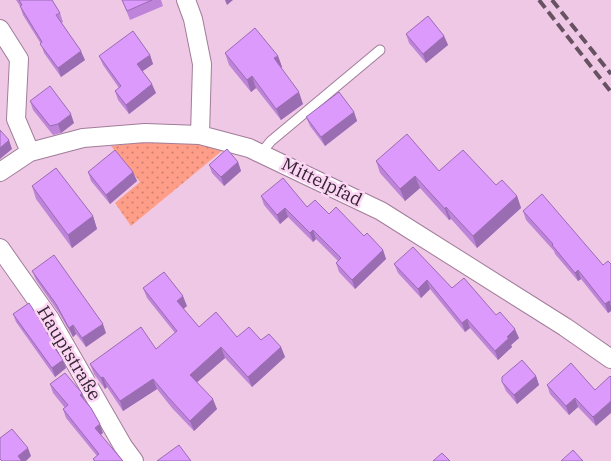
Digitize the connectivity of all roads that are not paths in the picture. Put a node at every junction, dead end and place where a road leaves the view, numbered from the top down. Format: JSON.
{"nodes":[{"id":1,"x":186,"y":0,"type":"edge"},
{"id":2,"x":0,"y":29,"type":"edge"},
{"id":3,"x":380,"y":50,"type":"dead end"},
{"id":4,"x":200,"y":135,"type":"junction"},
{"id":5,"x":30,"y":152,"type":"junction"},
{"id":6,"x":261,"y":154,"type":"junction"},
{"id":7,"x":0,"y":172,"type":"edge"},
{"id":8,"x":0,"y":248,"type":"edge"},
{"id":9,"x":611,"y":359,"type":"edge"},
{"id":10,"x":134,"y":461,"type":"edge"}],
"edges":[{"from":1,"to":4,"type":"street"},
{"from":2,"to":5,"type":"street"},
{"from":3,"to":6,"type":"lane"},
{"from":4,"to":5,"type":"street","name":"Mittelpfad"},
{"from":4,"to":6,"type":"street","name":"Mittelpfad"},
{"from":5,"to":7,"type":"street","name":"Mittelpfad"},
{"from":6,"to":9,"type":"street","name":"Mittelpfad"},
{"from":8,"to":10,"type":"street","name":"Hauptstraße"}]}
